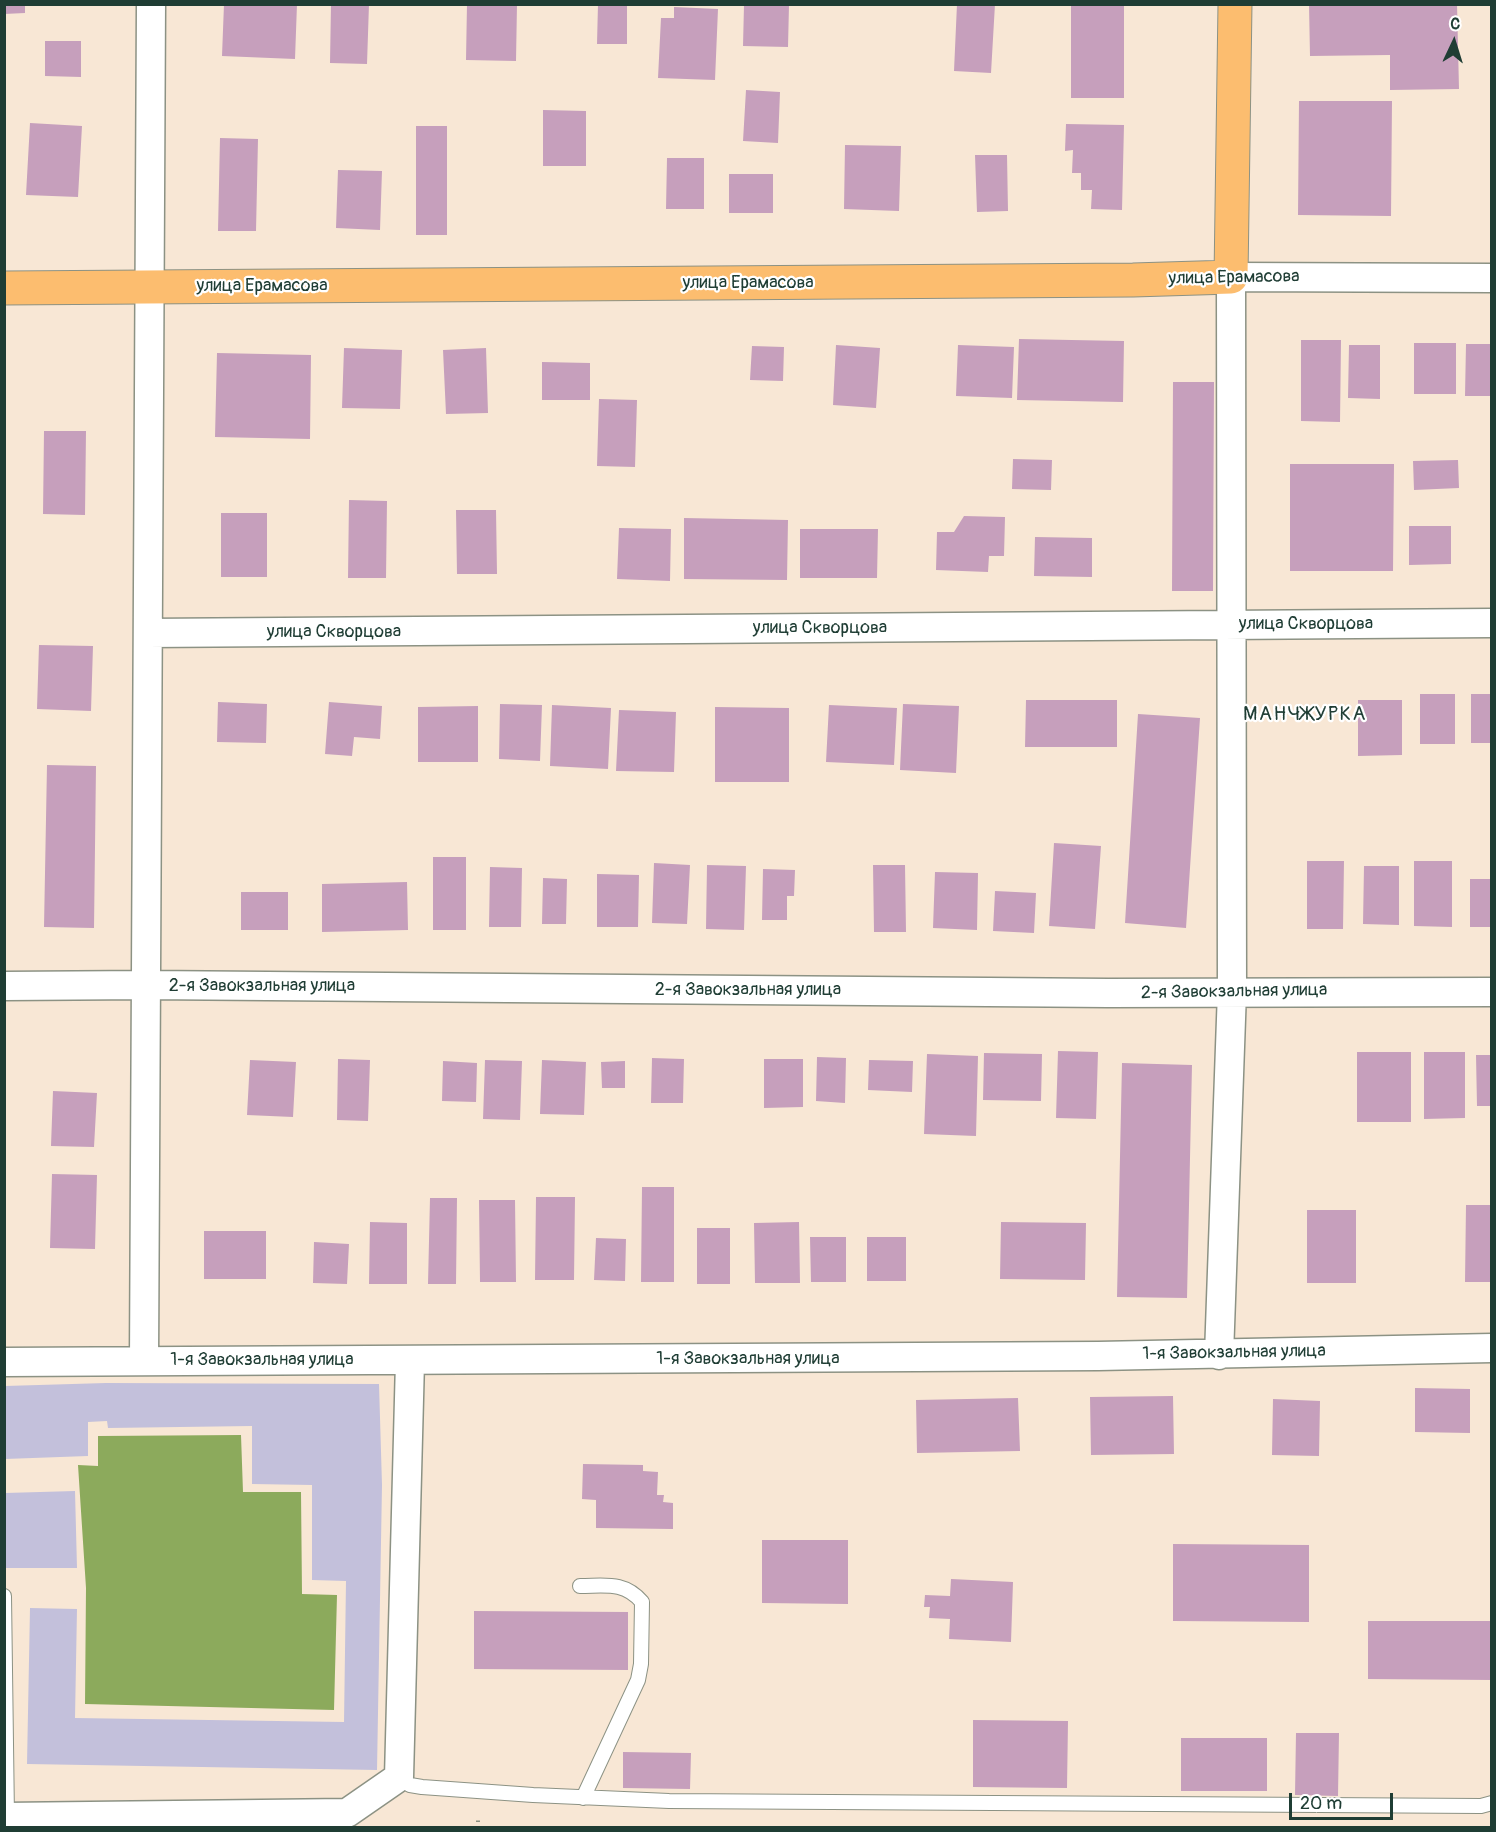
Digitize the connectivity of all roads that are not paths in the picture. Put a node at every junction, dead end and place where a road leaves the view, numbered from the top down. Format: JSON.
{"nodes":[{"id":1,"x":151,"y":4,"type":"edge"},
{"id":2,"x":1235,"y":4,"type":"edge"},
{"id":3,"x":1231,"y":277,"type":"junction"},
{"id":4,"x":1491,"y":278,"type":"edge"},
{"id":5,"x":150,"y":286,"type":"junction"},
{"id":6,"x":4,"y":288,"type":"edge"},
{"id":7,"x":1491,"y":623,"type":"edge"},
{"id":8,"x":1233,"y":625,"type":"junction"},
{"id":9,"x":148,"y":633,"type":"junction"},
{"id":10,"x":147,"y":985,"type":"junction"},
{"id":11,"x":4,"y":986,"type":"edge"},
{"id":12,"x":1232,"y":992,"type":"junction"},
{"id":13,"x":1491,"y":992,"type":"edge"},
{"id":14,"x":1491,"y":1348,"type":"edge"},
{"id":15,"x":1219,"y":1355,"type":"junction"},
{"id":16,"x":144,"y":1360,"type":"junction"},
{"id":17,"x":410,"y":1361,"type":"junction"},
{"id":18,"x":4,"y":1362,"type":"edge"},
{"id":19,"x":580,"y":1586,"type":"dead end"},
{"id":20,"x":4,"y":1596,"type":"edge"},
{"id":21,"x":399,"y":1777,"type":"junction"},
{"id":22,"x":584,"y":1798,"type":"junction"},
{"id":23,"x":1488,"y":1805,"type":"edge"},
{"id":24,"x":6,"y":1817,"type":"edge"}],
"edges":[{"from":1,"to":5,"type":"street"},
{"from":2,"to":3,"type":"main road"},
{"from":3,"to":4,"type":"street","name":"улица Ерамасова"},
{"from":3,"to":5,"type":"main road","name":"улица Ерамасова"},
{"from":3,"to":8,"type":"street"},
{"from":5,"to":6,"type":"main road","name":"улица Ерамасова"},
{"from":5,"to":9,"type":"street"},
{"from":7,"to":8,"type":"street","name":"улица Скворцова"},
{"from":8,"to":9,"type":"street","name":"улица Скворцова"},
{"from":8,"to":12,"type":"street"},
{"from":9,"to":10,"type":"street"},
{"from":10,"to":11,"type":"street","name":"2-я Завокзальная улица"},
{"from":10,"to":12,"type":"street","name":"2-я Завокзальная улица"},
{"from":10,"to":16,"type":"street"},
{"from":12,"to":13,"type":"street","name":"2-я Завокзальная улица"},
{"from":12,"to":15,"type":"street"},
{"from":14,"to":15,"type":"street","name":"1-я Завокзальная улица"},
{"from":15,"to":17,"type":"street","name":"1-я Завокзальная улица"},
{"from":16,"to":17,"type":"street","name":"1-я Завокзальная улица"},
{"from":16,"to":18,"type":"street","name":"1-я Завокзальная улица"},
{"from":17,"to":21,"type":"street"},
{"from":19,"to":22,"type":"lane"},
{"from":20,"to":24,"type":"lane"},
{"from":21,"to":22,"type":"lane"},
{"from":21,"to":24,"type":"street"},
{"from":22,"to":23,"type":"lane"}]}
